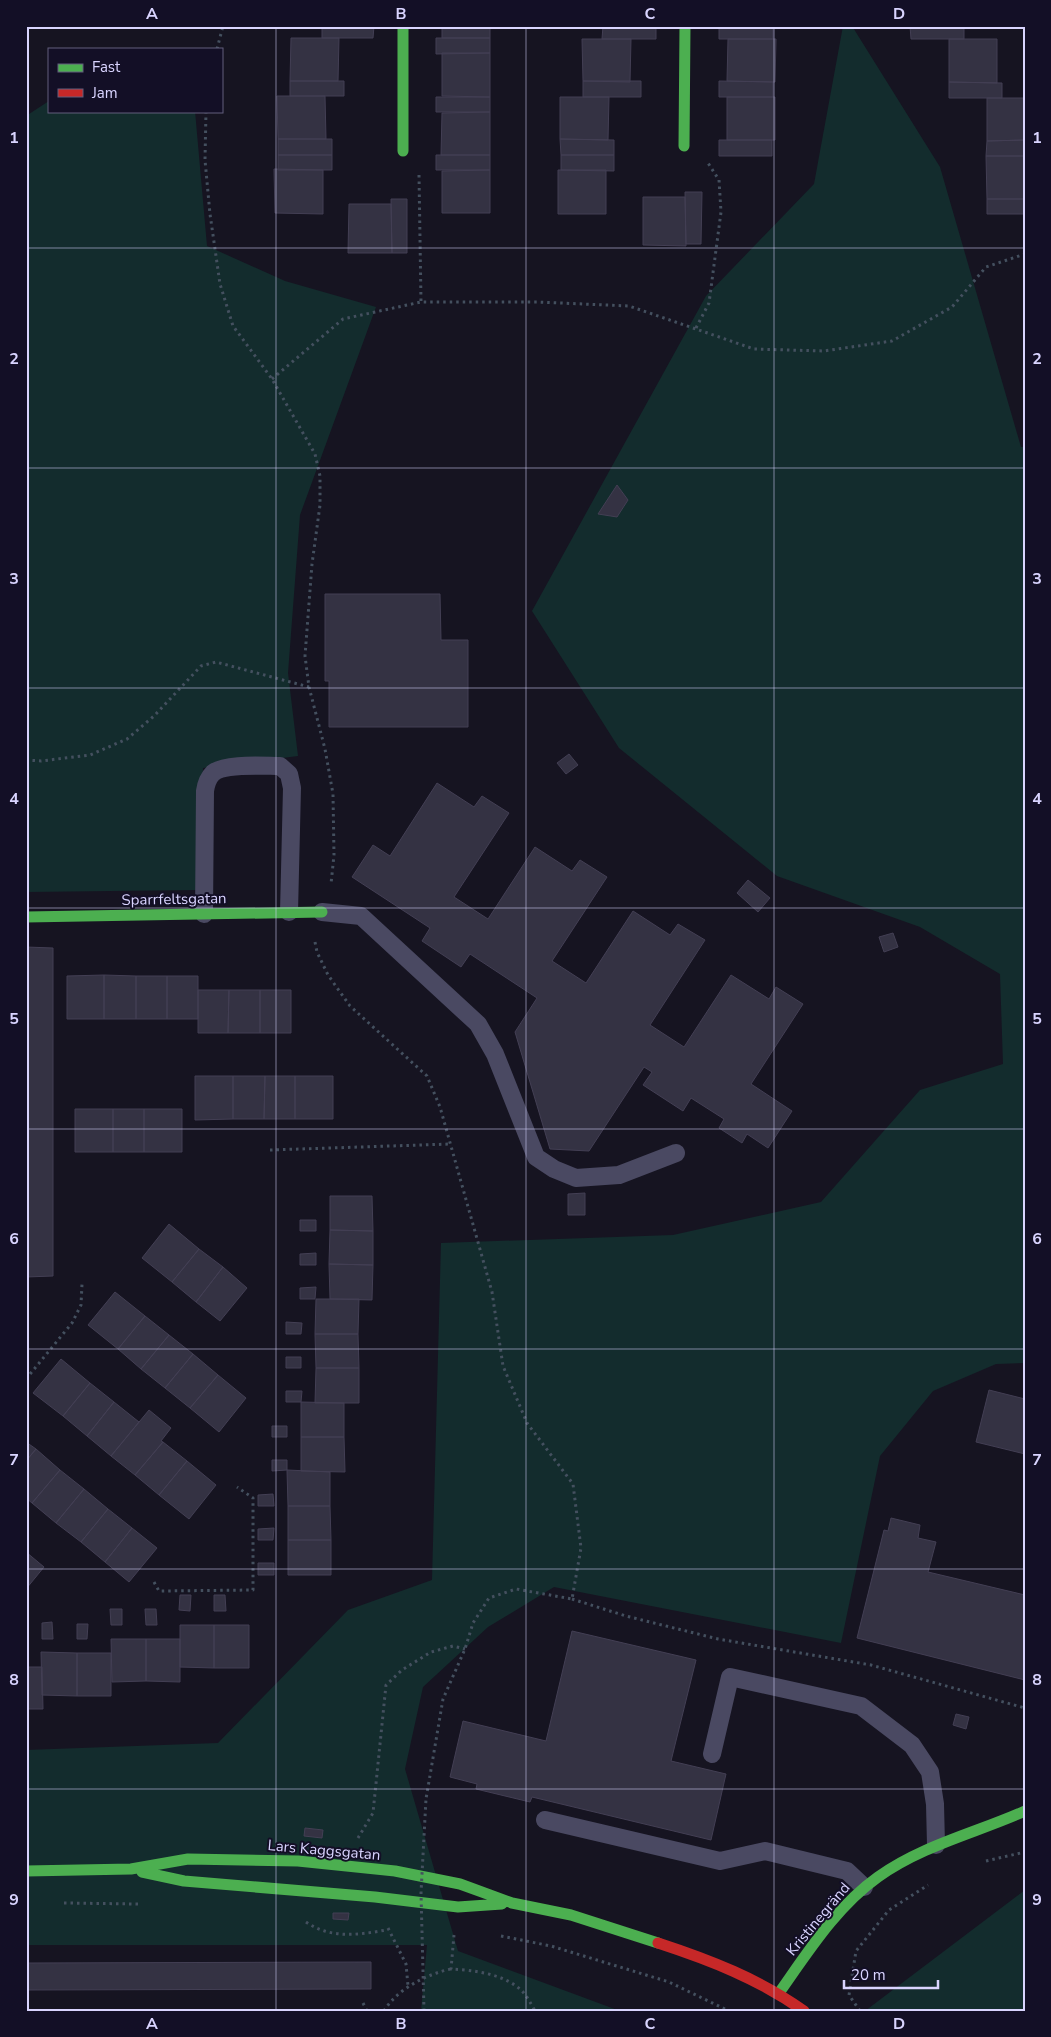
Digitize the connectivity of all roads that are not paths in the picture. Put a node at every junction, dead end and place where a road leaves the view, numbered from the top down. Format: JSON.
{"nodes":[{"id":1,"x":403,"y":26,"type":"edge"},
{"id":2,"x":685,"y":26,"type":"edge"},
{"id":3,"x":684,"y":146,"type":"road end"},
{"id":4,"x":402,"y":152,"type":"road end"},
{"id":5,"x":289,"y":912,"type":"junction"},
{"id":6,"x":322,"y":912,"type":"joint"},
{"id":7,"x":204,"y":914,"type":"junction"},
{"id":8,"x":26,"y":917,"type":"edge"},
{"id":9,"x":676,"y":1153,"type":"dead end"},
{"id":10,"x":712,"y":1754,"type":"dead end"},
{"id":11,"x":1025,"y":1811,"type":"edge"},
{"id":12,"x":545,"y":1820,"type":"dead end"},
{"id":13,"x":936,"y":1845,"type":"junction"},
{"id":14,"x":131,"y":1870,"type":"junction"},
{"id":15,"x":26,"y":1871,"type":"edge"},
{"id":16,"x":864,"y":1887,"type":"junction"},
{"id":17,"x":512,"y":1903,"type":"junction"},
{"id":18,"x":779,"y":1993,"type":"junction"},
{"id":19,"x":804,"y":2011,"type":"edge"}],
"edges":[{"from":1,"to":4,"type":"street"},
{"from":2,"to":3,"type":"street"},
{"from":5,"to":6,"type":"street","name":"Sparrfeltsgatan"},
{"from":5,"to":7,"type":"street","name":"Sparrfeltsgatan"},
{"from":5,"to":7,"type":"lane"},
{"from":6,"to":9,"type":"lane"},
{"from":7,"to":8,"type":"street","name":"Sparrfeltsgatan"},
{"from":10,"to":13,"type":"lane"},
{"from":11,"to":13,"type":"street","name":"Kristinegränd"},
{"from":12,"to":16,"type":"lane"},
{"from":13,"to":16,"type":"street","name":"Kristinegränd"},
{"from":14,"to":15,"type":"street","name":"Lars Kaggsgatan"},
{"from":14,"to":17,"type":"street","name":"Lars Kaggsgatan"},
{"from":14,"to":17,"type":"street","name":"Lars Kaggsgatan"},
{"from":16,"to":18,"type":"street","name":"Kristinegränd"},
{"from":17,"to":18,"type":"street","name":"Lars Kaggsgatan"},
{"from":18,"to":19,"type":"street","name":"Lars Kaggsgatan"}]}
